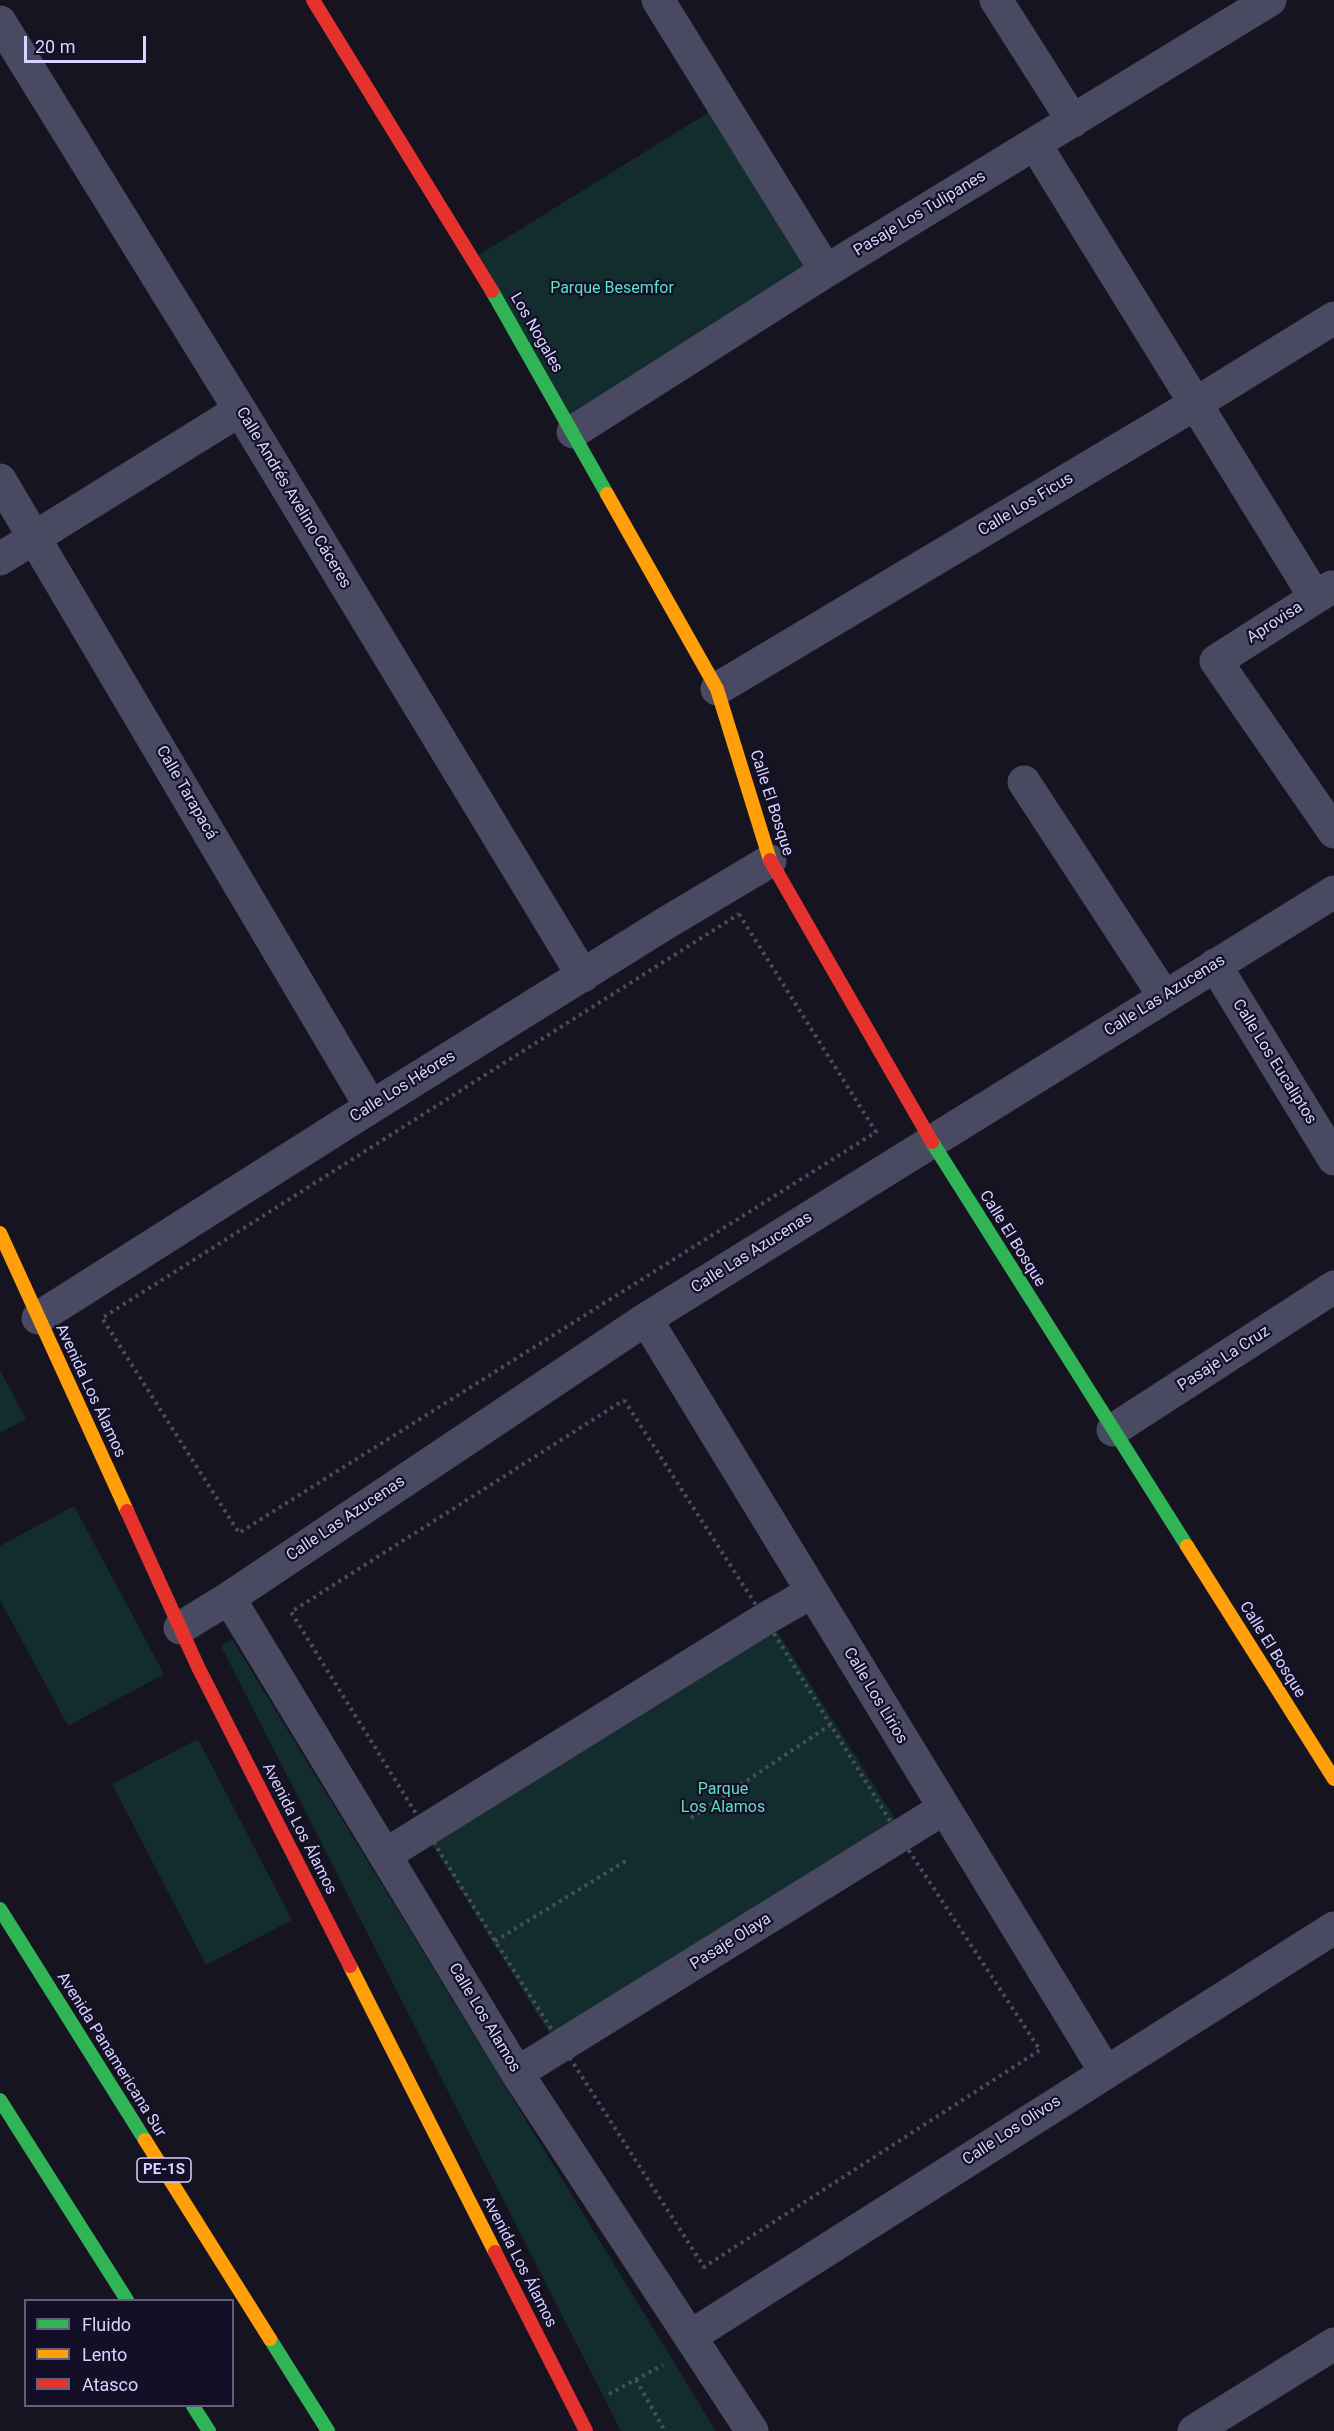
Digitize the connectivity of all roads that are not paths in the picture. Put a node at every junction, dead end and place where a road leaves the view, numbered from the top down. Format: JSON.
{"nodes":[{"id":1,"x":313,"y":0,"type":"edge"},
{"id":2,"x":657,"y":0,"type":"edge"},
{"id":3,"x":996,"y":0,"type":"edge"},
{"id":4,"x":1270,"y":0,"type":"edge"},
{"id":5,"x":0,"y":22,"type":"edge"},
{"id":6,"x":1073,"y":121,"type":"junction"},
{"id":7,"x":1035,"y":144,"type":"junction"},
{"id":8,"x":826,"y":271,"type":"junction"},
{"id":9,"x":1334,"y":318,"type":"edge"},
{"id":10,"x":1195,"y":404,"type":"junction"},
{"id":11,"x":240,"y":410,"type":"junction"},
{"id":12,"x":573,"y":432,"type":"junction"},
{"id":13,"x":0,"y":480,"type":"edge"},
{"id":14,"x":36,"y":537,"type":"junction"},
{"id":15,"x":0,"y":559,"type":"edge"},
{"id":16,"x":1325,"y":591,"type":"edge"},
{"id":17,"x":717,"y":689,"type":"junction"},
{"id":18,"x":1024,"y":782,"type":"dead end"},
{"id":19,"x":1334,"y":832,"type":"edge"},
{"id":20,"x":770,"y":861,"type":"junction"},
{"id":21,"x":1334,"y":892,"type":"edge"},
{"id":22,"x":1215,"y":965,"type":"junction"},
{"id":23,"x":583,"y":976,"type":"junction"},
{"id":24,"x":1164,"y":996,"type":"junction"},
{"id":25,"x":371,"y":1107,"type":"junction"},
{"id":26,"x":931,"y":1141,"type":"junction"},
{"id":27,"x":1334,"y":1159,"type":"edge"},
{"id":28,"x":0,"y":1233,"type":"edge"},
{"id":29,"x":1334,"y":1287,"type":"edge"},
{"id":30,"x":39,"y":1318,"type":"junction"},
{"id":31,"x":646,"y":1319,"type":"junction"},
{"id":32,"x":1113,"y":1430,"type":"junction"},
{"id":33,"x":812,"y":1592,"type":"junction"},
{"id":34,"x":229,"y":1598,"type":"junction"},
{"id":35,"x":180,"y":1628,"type":"junction"},
{"id":36,"x":1334,"y":1779,"type":"edge"},
{"id":37,"x":943,"y":1809,"type":"junction"},
{"id":38,"x":385,"y":1855,"type":"junction"},
{"id":39,"x":0,"y":1909,"type":"edge"},
{"id":40,"x":1334,"y":1928,"type":"edge"},
{"id":41,"x":1105,"y":2071,"type":"junction"},
{"id":42,"x":517,"y":2073,"type":"junction"},
{"id":43,"x":0,"y":2100,"type":"edge"},
{"id":44,"x":126,"y":2299,"type":"edge"},
{"id":45,"x":694,"y":2341,"type":"junction"},
{"id":46,"x":1334,"y":2344,"type":"edge"},
{"id":47,"x":194,"y":2407,"type":"edge"},
{"id":48,"x":209,"y":2431,"type":"edge"},
{"id":49,"x":328,"y":2431,"type":"edge"},
{"id":50,"x":586,"y":2431,"type":"edge"},
{"id":51,"x":752,"y":2431,"type":"edge"},
{"id":52,"x":1194,"y":2431,"type":"edge"}],
"edges":[{"from":1,"to":12,"type":"main road","name":"Los Nogales"},
{"from":2,"to":8,"type":"street"},
{"from":3,"to":6,"type":"street"},
{"from":4,"to":6,"type":"street","name":"Pasaje Los Tulipanes"},
{"from":5,"to":11,"type":"street","name":"Calle Andrés Avelino Cáceres"},
{"from":6,"to":7,"type":"street","name":"Pasaje Los Tulipanes"},
{"from":7,"to":8,"type":"street","name":"Pasaje Los Tulipanes"},
{"from":7,"to":10,"type":"street"},
{"from":8,"to":12,"type":"street","name":"Pasaje Los Tulipanes"},
{"from":9,"to":10,"type":"street","name":"Calle Los Ficus"},
{"from":10,"to":16,"type":"street"},
{"from":10,"to":17,"type":"street","name":"Calle Los Ficus"},
{"from":11,"to":14,"type":"street"},
{"from":11,"to":23,"type":"street","name":"Calle Andrés Avelino Cáceres"},
{"from":12,"to":17,"type":"main road","name":"Los Nogales"},
{"from":13,"to":14,"type":"street","name":"Calle Tarapacá"},
{"from":14,"to":15,"type":"street"},
{"from":14,"to":25,"type":"street","name":"Calle Tarapacá"},
{"from":16,"to":19,"type":"street","name":"Aprovisa"},
{"from":17,"to":20,"type":"main road","name":"Calle El Bosque"},
{"from":18,"to":24,"type":"street"},
{"from":20,"to":23,"type":"street","name":"Calle Los Héores"},
{"from":20,"to":26,"type":"main road","name":"Calle El Bosque"},
{"from":21,"to":22,"type":"street","name":"Calle Las Azucenas"},
{"from":22,"to":24,"type":"street","name":"Calle Las Azucenas"},
{"from":22,"to":27,"type":"street","name":"Calle Los Eucaliptos"},
{"from":23,"to":25,"type":"street","name":"Calle Los Héores"},
{"from":24,"to":26,"type":"street","name":"Calle Las Azucenas"},
{"from":25,"to":30,"type":"street","name":"Calle Los Héores"},
{"from":26,"to":31,"type":"street","name":"Calle Las Azucenas"},
{"from":26,"to":32,"type":"main road","name":"Calle El Bosque"},
{"from":28,"to":30,"type":"main road","name":"Avenida Los Álamos"},
{"from":29,"to":32,"type":"street","name":"Pasaje La Cruz"},
{"from":30,"to":35,"type":"main road","name":"Avenida Los Álamos"},
{"from":31,"to":33,"type":"street","name":"Calle Los Lirios"},
{"from":31,"to":34,"type":"street","name":"Calle Las Azucenas"},
{"from":32,"to":36,"type":"main road","name":"Calle El Bosque"},
{"from":33,"to":37,"type":"street","name":"Calle Los Lirios"},
{"from":33,"to":38,"type":"street"},
{"from":34,"to":35,"type":"street","name":"Calle Las Azucenas"},
{"from":34,"to":38,"type":"street","name":"Calle Los Alamos"},
{"from":35,"to":50,"type":"main road","name":"Avenida Los Álamos"},
{"from":37,"to":41,"type":"street","name":"Calle Los Lirios"},
{"from":37,"to":42,"type":"street","name":"Pasaje Olaya"},
{"from":38,"to":42,"type":"street","name":"Calle Los Alamos"},
{"from":39,"to":49,"type":"main road","name":"Avenida Panamericana Sur","number":"PE-1S"},
{"from":40,"to":41,"type":"street","name":"Calle Los Olivos"},
{"from":41,"to":45,"type":"street","name":"Calle Los Olivos"},
{"from":42,"to":45,"type":"street","name":"Calle Los Alamos"},
{"from":43,"to":44,"type":"main road"},
{"from":45,"to":51,"type":"street","name":"Calle Los Alamos"},
{"from":46,"to":52,"type":"street"},
{"from":47,"to":48,"type":"main road"}]}
